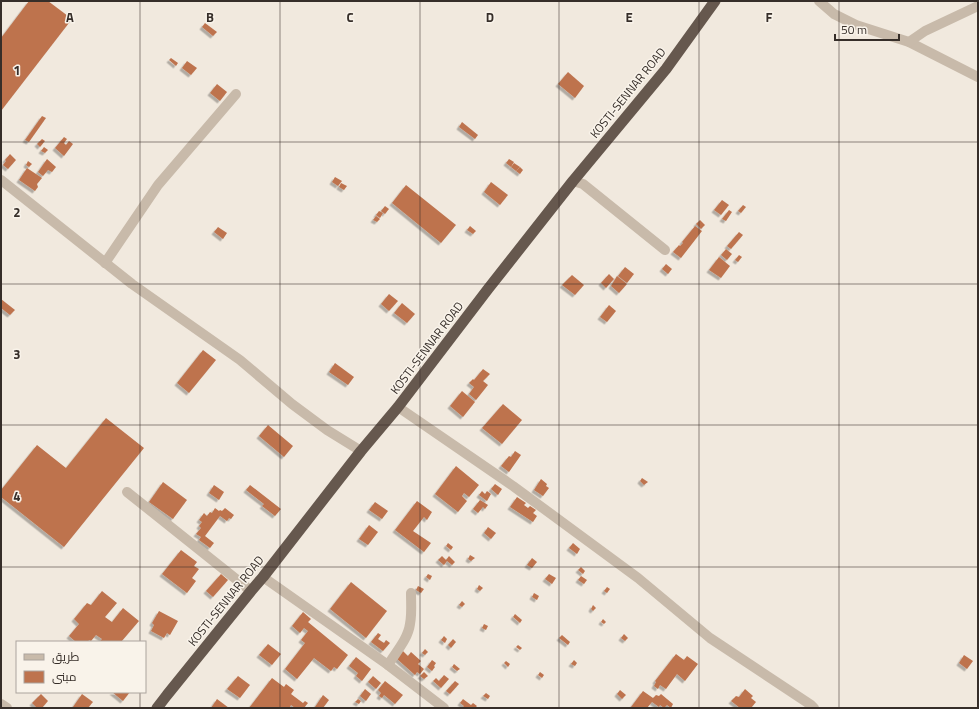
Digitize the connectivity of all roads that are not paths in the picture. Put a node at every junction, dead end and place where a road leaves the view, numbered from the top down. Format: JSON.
{"nodes":[{"id":1,"x":715,"y":1,"type":"edge"},
{"id":2,"x":819,"y":1,"type":"edge"},
{"id":3,"x":978,"y":6,"type":"edge"},
{"id":4,"x":908,"y":42,"type":"junction"},
{"id":5,"x":978,"y":77,"type":"edge"},
{"id":6,"x":236,"y":94,"type":"dead end"},
{"id":7,"x":1,"y":180,"type":"edge"},
{"id":8,"x":574,"y":181,"type":"junction"},
{"id":9,"x":665,"y":250,"type":"dead end"},
{"id":10,"x":104,"y":263,"type":"junction"},
{"id":11,"x":398,"y":407,"type":"junction"},
{"id":12,"x":361,"y":450,"type":"junction"},
{"id":13,"x":127,"y":492,"type":"dead end"},
{"id":14,"x":263,"y":576,"type":"junction"},
{"id":15,"x":251,"y":591,"type":"junction"},
{"id":16,"x":411,"y":593,"type":"dead end"},
{"id":17,"x":388,"y":665,"type":"junction"},
{"id":18,"x":1,"y":704,"type":"edge"},
{"id":19,"x":7,"y":708,"type":"edge"},
{"id":20,"x":157,"y":708,"type":"edge"},
{"id":21,"x":444,"y":708,"type":"edge"},
{"id":22,"x":814,"y":708,"type":"edge"}],
"edges":[{"from":1,"to":8,"type":"highway","name":"KOSTI-SENNAR ROAD"},
{"from":2,"to":4,"type":"street"},
{"from":3,"to":4,"type":"street"},
{"from":4,"to":5,"type":"street"},
{"from":6,"to":10,"type":"street"},
{"from":7,"to":10,"type":"street"},
{"from":8,"to":9,"type":"street"},
{"from":8,"to":11,"type":"highway","name":"KOSTI-SENNAR ROAD"},
{"from":10,"to":12,"type":"street"},
{"from":11,"to":12,"type":"highway","name":"KOSTI-SENNAR ROAD"},
{"from":11,"to":22,"type":"street"},
{"from":12,"to":14,"type":"highway","name":"KOSTI-SENNAR ROAD"},
{"from":13,"to":15,"type":"street"},
{"from":14,"to":15,"type":"highway","name":"KOSTI-SENNAR ROAD"},
{"from":14,"to":17,"type":"street"},
{"from":15,"to":20,"type":"highway","name":"KOSTI-SENNAR ROAD"},
{"from":16,"to":17,"type":"street"},
{"from":17,"to":21,"type":"street"},
{"from":18,"to":19,"type":"street"}]}
